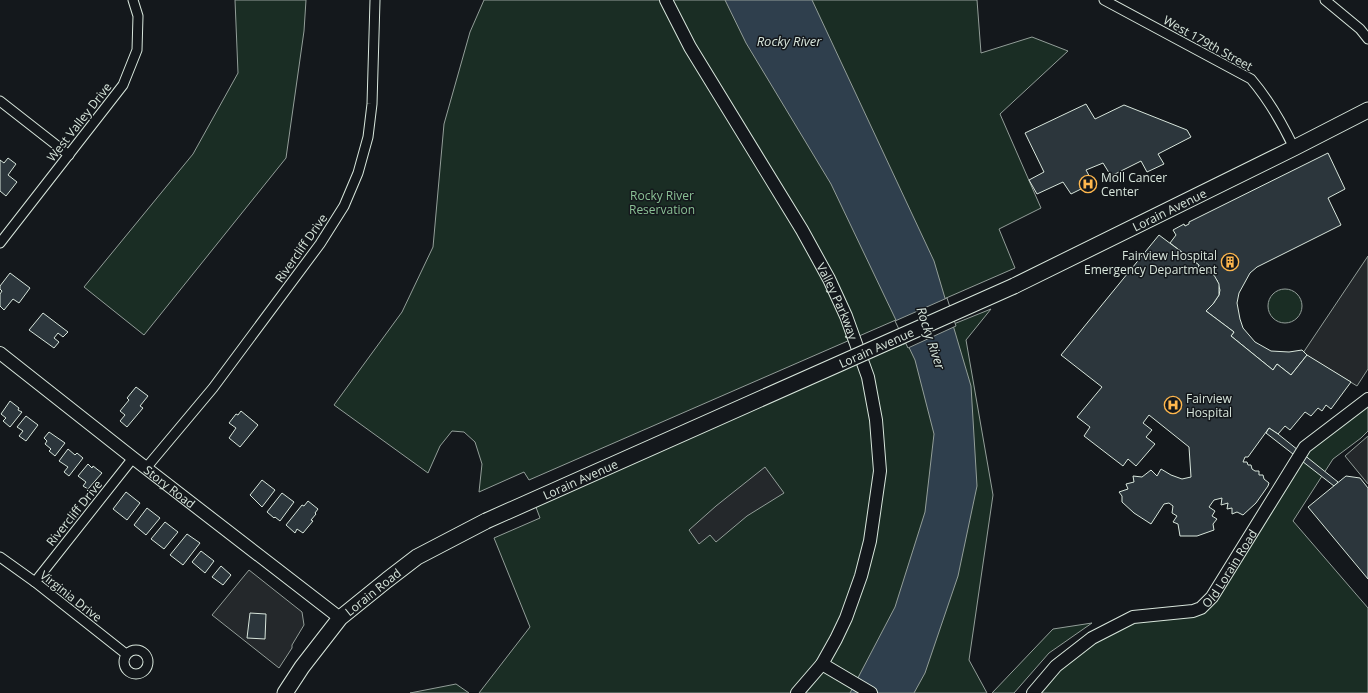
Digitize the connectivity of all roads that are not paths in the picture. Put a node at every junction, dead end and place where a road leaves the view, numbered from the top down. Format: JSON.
{"nodes":[{"id":1,"x":133,"y":0,"type":"edge"},
{"id":2,"x":375,"y":0,"type":"edge"},
{"id":3,"x":666,"y":0,"type":"edge"},
{"id":4,"x":1104,"y":0,"type":"edge"},
{"id":5,"x":1325,"y":0,"type":"edge"},
{"id":6,"x":1368,"y":39,"type":"edge"},
{"id":7,"x":0,"y":101,"type":"edge"},
{"id":8,"x":1368,"y":110,"type":"edge"},
{"id":9,"x":1294,"y":148,"type":"junction"},
{"id":10,"x":69,"y":155,"type":"junction"},
{"id":11,"x":0,"y":243,"type":"edge"},
{"id":12,"x":0,"y":353,"type":"edge"},
{"id":13,"x":1368,"y":399,"type":"edge"},
{"id":14,"x":133,"y":458,"type":"junction"},
{"id":15,"x":146,"y":468,"type":"junction"},
{"id":16,"x":486,"y":521,"type":"joint"},
{"id":17,"x":0,"y":557,"type":"edge"},
{"id":18,"x":34,"y":582,"type":"junction"},
{"id":19,"x":340,"y":618,"type":"junction"},
{"id":20,"x":126,"y":654,"type":"dead end"},
{"id":21,"x":822,"y":664,"type":"junction"},
{"id":22,"x":285,"y":693,"type":"edge"},
{"id":23,"x":797,"y":693,"type":"edge"},
{"id":24,"x":871,"y":693,"type":"edge"},
{"id":25,"x":1032,"y":693,"type":"edge"}],
"edges":[{"from":1,"to":10,"type":"street","name":"West Valley Drive"},
{"from":2,"to":15,"type":"street","name":"Rivercliff Drive"},
{"from":3,"to":21,"type":"street","name":"Valley Parkway"},
{"from":4,"to":9,"type":"street","name":"West 179th Street"},
{"from":5,"to":6,"type":"street"},
{"from":7,"to":10,"type":"street"},
{"from":8,"to":9,"type":"main road","name":"Lorain Avenue"},
{"from":9,"to":16,"type":"main road","name":"Lorain Avenue","bridge":true},
{"from":10,"to":11,"type":"street","name":"West Valley Drive"},
{"from":12,"to":14,"type":"street","name":"Story Road"},
{"from":13,"to":25,"type":"street","name":"Old Lorain Road"},
{"from":14,"to":15,"type":"street","name":"Story Road"},
{"from":14,"to":18,"type":"street","name":"Rivercliff Drive"},
{"from":15,"to":19,"type":"street","name":"Story Road"},
{"from":16,"to":19,"type":"main road","name":"Lorain Road"},
{"from":17,"to":18,"type":"street","name":"Virginia Drive"},
{"from":18,"to":20,"type":"street","name":"Virginia Drive"},
{"from":19,"to":22,"type":"main road","name":"Lorain Road"},
{"from":21,"to":23,"type":"street","name":"Valley Parkway"},
{"from":21,"to":24,"type":"street"}]}
